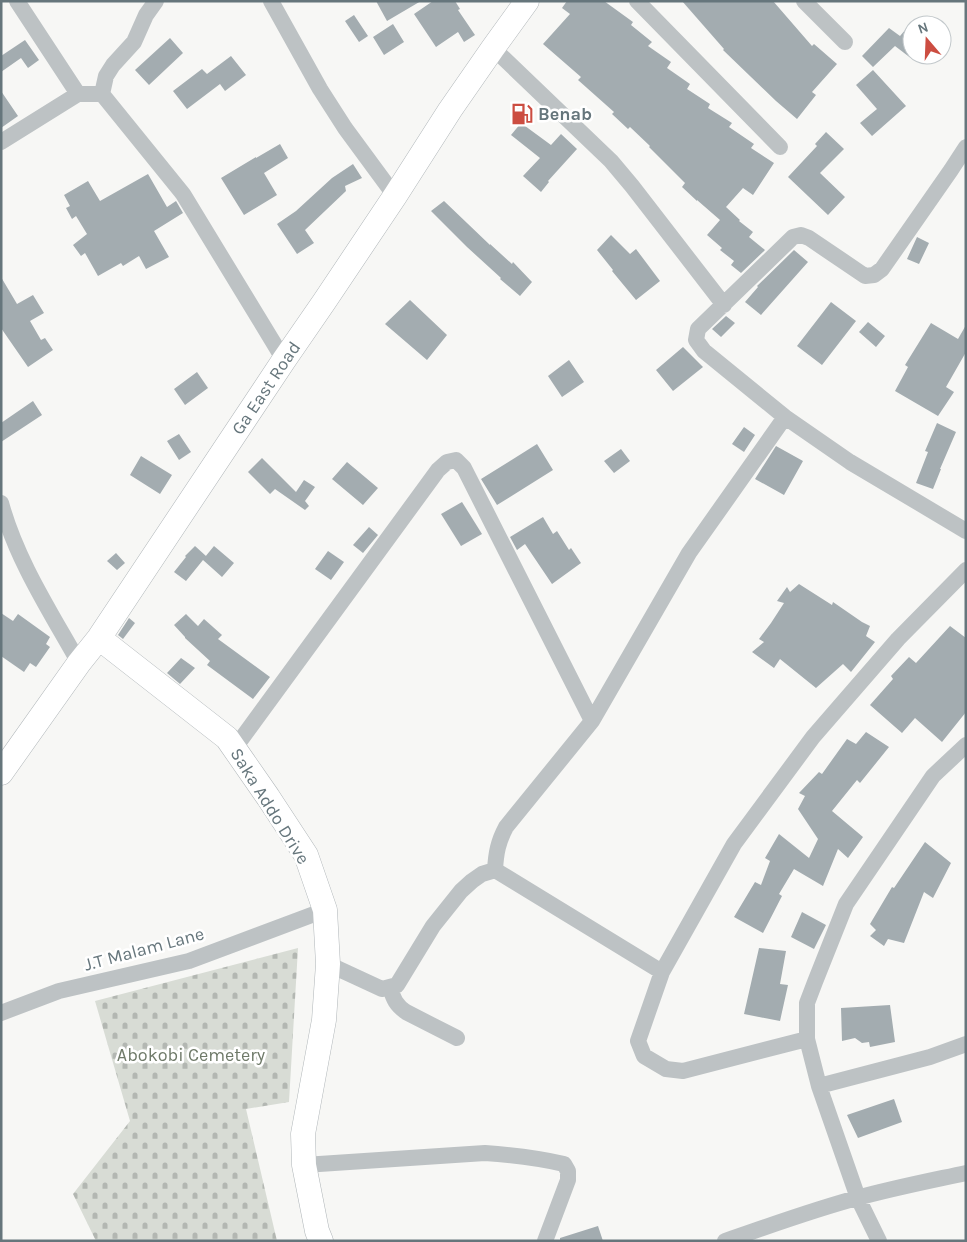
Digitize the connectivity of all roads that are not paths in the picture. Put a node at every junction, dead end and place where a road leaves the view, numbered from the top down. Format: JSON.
{"nodes":[{"id":1,"x":18,"y":1,"type":"edge"},
{"id":2,"x":156,"y":1,"type":"edge"},
{"id":3,"x":271,"y":1,"type":"edge"},
{"id":4,"x":527,"y":1,"type":"edge"},
{"id":5,"x":637,"y":1,"type":"edge"},
{"id":6,"x":804,"y":1,"type":"edge"},
{"id":7,"x":845,"y":42,"type":"dead end"},
{"id":8,"x":493,"y":48,"type":"junction"},
{"id":9,"x":78,"y":94,"type":"junction"},
{"id":10,"x":102,"y":94,"type":"junction"},
{"id":11,"x":1,"y":142,"type":"edge"},
{"id":12,"x":780,"y":147,"type":"dead end"},
{"id":13,"x":966,"y":147,"type":"edge"},
{"id":14,"x":396,"y":196,"type":"junction"},
{"id":15,"x":724,"y":305,"type":"junction"},
{"id":16,"x":284,"y":360,"type":"junction"},
{"id":17,"x":785,"y":417,"type":"junction"},
{"id":18,"x":1,"y":503,"type":"edge"},
{"id":19,"x":966,"y":531,"type":"edge"},
{"id":20,"x":966,"y":570,"type":"edge"},
{"id":21,"x":99,"y":638,"type":"junction"},
{"id":22,"x":79,"y":663,"type":"junction"},
{"id":23,"x":592,"y":721,"type":"junction"},
{"id":24,"x":966,"y":745,"type":"edge"},
{"id":25,"x":234,"y":749,"type":"junction"},
{"id":26,"x":1,"y":773,"type":"edge"},
{"id":27,"x":495,"y":870,"type":"junction"},
{"id":28,"x":325,"y":910,"type":"junction"},
{"id":29,"x":328,"y":964,"type":"junction"},
{"id":30,"x":662,"y":972,"type":"junction"},
{"id":31,"x":390,"y":988,"type":"junction"},
{"id":32,"x":1,"y":1013,"type":"edge"},
{"id":33,"x":457,"y":1038,"type":"dead end"},
{"id":34,"x":807,"y":1040,"type":"junction"},
{"id":35,"x":966,"y":1044,"type":"edge"},
{"id":36,"x":819,"y":1086,"type":"junction"},
{"id":37,"x":304,"y":1165,"type":"junction"},
{"id":38,"x":966,"y":1173,"type":"edge"},
{"id":39,"x":858,"y":1198,"type":"junction"},
{"id":40,"x":321,"y":1241,"type":"edge"},
{"id":41,"x":545,"y":1241,"type":"edge"},
{"id":42,"x":725,"y":1241,"type":"edge"},
{"id":43,"x":879,"y":1241,"type":"edge"}],
"edges":[{"from":1,"to":9,"type":"street"},
{"from":2,"to":10,"type":"street"},
{"from":3,"to":14,"type":"street"},
{"from":4,"to":8,"type":"street","name":"Ga East Road"},
{"from":5,"to":12,"type":"street"},
{"from":6,"to":7,"type":"street"},
{"from":8,"to":14,"type":"street","name":"Ga East Road"},
{"from":8,"to":15,"type":"street"},
{"from":9,"to":10,"type":"street"},
{"from":9,"to":11,"type":"street"},
{"from":10,"to":16,"type":"street"},
{"from":13,"to":15,"type":"street"},
{"from":14,"to":16,"type":"street","name":"Ga East Road"},
{"from":15,"to":17,"type":"street"},
{"from":16,"to":21,"type":"street","name":"Ga East Road"},
{"from":17,"to":19,"type":"street"},
{"from":17,"to":23,"type":"street"},
{"from":18,"to":22,"type":"street"},
{"from":20,"to":30,"type":"street"},
{"from":21,"to":22,"type":"street","name":"Ga East Road"},
{"from":21,"to":25,"type":"street","name":"Saka Addo Drive"},
{"from":22,"to":26,"type":"street","name":"Ga East Road"},
{"from":23,"to":25,"type":"street"},
{"from":23,"to":27,"type":"street"},
{"from":24,"to":34,"type":"street"},
{"from":25,"to":28,"type":"street","name":"Saka Addo Drive"},
{"from":27,"to":30,"type":"street"},
{"from":27,"to":31,"type":"street"},
{"from":28,"to":29,"type":"street","name":"Saka Addo Drive"},
{"from":28,"to":32,"type":"street","name":"J.T Malam Lane"},
{"from":29,"to":31,"type":"street"},
{"from":29,"to":37,"type":"street","name":"Saka Addo Drive"},
{"from":30,"to":34,"type":"street"},
{"from":31,"to":33,"type":"street"},
{"from":34,"to":36,"type":"street"},
{"from":35,"to":36,"type":"street"},
{"from":36,"to":39,"type":"street"},
{"from":37,"to":40,"type":"street","name":"Saka Addo Drive"},
{"from":37,"to":41,"type":"street"},
{"from":38,"to":39,"type":"street"},
{"from":39,"to":42,"type":"street"},
{"from":39,"to":43,"type":"street"}]}
